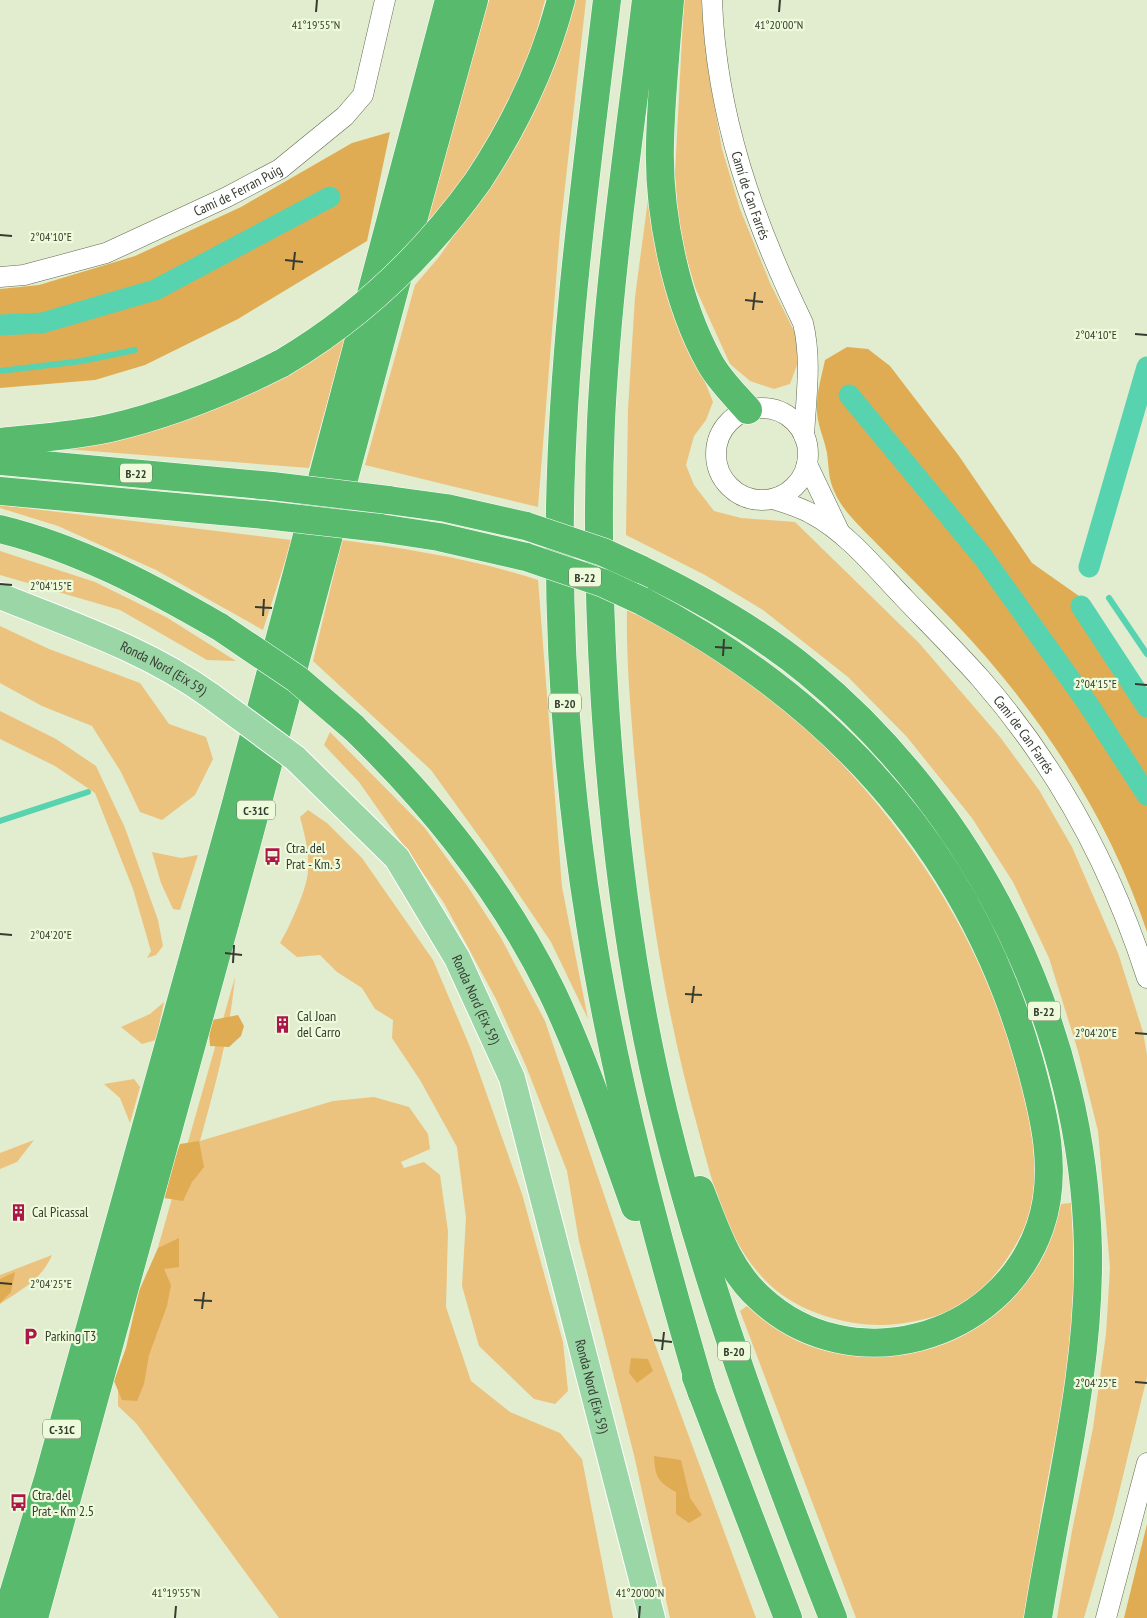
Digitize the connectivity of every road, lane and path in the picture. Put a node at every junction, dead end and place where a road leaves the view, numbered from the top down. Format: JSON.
{"nodes":[{"id":1,"x":385,"y":0,"type":"edge"},
{"id":2,"x":449,"y":0,"type":"edge"},
{"id":3,"x":474,"y":0,"type":"edge"},
{"id":4,"x":561,"y":0,"type":"edge"},
{"id":5,"x":607,"y":0,"type":"edge"},
{"id":6,"x":646,"y":0,"type":"edge"},
{"id":7,"x":670,"y":0,"type":"edge"},
{"id":8,"x":712,"y":0,"type":"edge"},
{"id":9,"x":0,"y":277,"type":"edge"},
{"id":10,"x":806,"y":384,"type":"junction"},
{"id":11,"x":748,"y":410,"type":"junction"},
{"id":12,"x":777,"y":411,"type":"junction"},
{"id":13,"x":804,"y":436,"type":"junction"},
{"id":14,"x":0,"y":442,"type":"edge"},
{"id":15,"x":0,"y":461,"type":"edge"},
{"id":16,"x":807,"y":464,"type":"junction"},
{"id":17,"x":0,"y":490,"type":"edge"},
{"id":18,"x":773,"y":499,"type":"junction"},
{"id":19,"x":0,"y":529,"type":"edge"},
{"id":20,"x":840,"y":532,"type":"junction"},
{"id":21,"x":0,"y":596,"type":"edge"},
{"id":22,"x":1147,"y":978,"type":"edge"},
{"id":23,"x":656,"y":1077,"type":"junction"},
{"id":24,"x":702,"y":1393,"type":"junction"},
{"id":25,"x":1147,"y":1463,"type":"edge"},
{"id":26,"x":6,"y":1618,"type":"edge"},
{"id":27,"x":34,"y":1618,"type":"edge"},
{"id":28,"x":652,"y":1618,"type":"edge"},
{"id":29,"x":788,"y":1618,"type":"edge"},
{"id":30,"x":833,"y":1618,"type":"edge"},
{"id":31,"x":1038,"y":1618,"type":"edge"},
{"id":32,"x":1106,"y":1618,"type":"edge"}],
"edges":[{"from":1,"to":9,"type":"street","name":"Camí de Ferran Puig"},
{"from":2,"to":26,"type":"highway","number":"C-31C"},
{"from":3,"to":27,"type":"highway","number":"C-31C"},
{"from":4,"to":14,"type":"highway","bridge":true},
{"from":5,"to":24,"type":"highway","number":"B-20"},
{"from":6,"to":23,"type":"highway","number":"B-20"},
{"from":7,"to":11,"type":"highway"},
{"from":8,"to":10,"type":"street","name":"Camí de Can Farrés"},
{"from":10,"to":12,"type":"street","name":"Camí de Can Farrés"},
{"from":10,"to":13,"type":"street","name":"Camí de Can Farrés"},
{"from":11,"to":12,"type":"street"},
{"from":11,"to":18,"type":"street"},
{"from":12,"to":13,"type":"street"},
{"from":13,"to":16,"type":"street"},
{"from":15,"to":31,"type":"highway","number":"B-22","bridge":true},
{"from":16,"to":18,"type":"street"},
{"from":16,"to":20,"type":"street"},
{"from":17,"to":23,"type":"highway","number":"B-22","bridge":true},
{"from":18,"to":20,"type":"street"},
{"from":19,"to":24,"type":"highway","bridge":true},
{"from":20,"to":22,"type":"street","name":"Camí de Can Farrés"},
{"from":21,"to":28,"type":"main road","name":"Ronda Nord (Eix 59)","bridge":true},
{"from":23,"to":30,"type":"highway","number":"B-20"},
{"from":24,"to":29,"type":"highway","number":"B-20"},
{"from":25,"to":32,"type":"street"}]}
